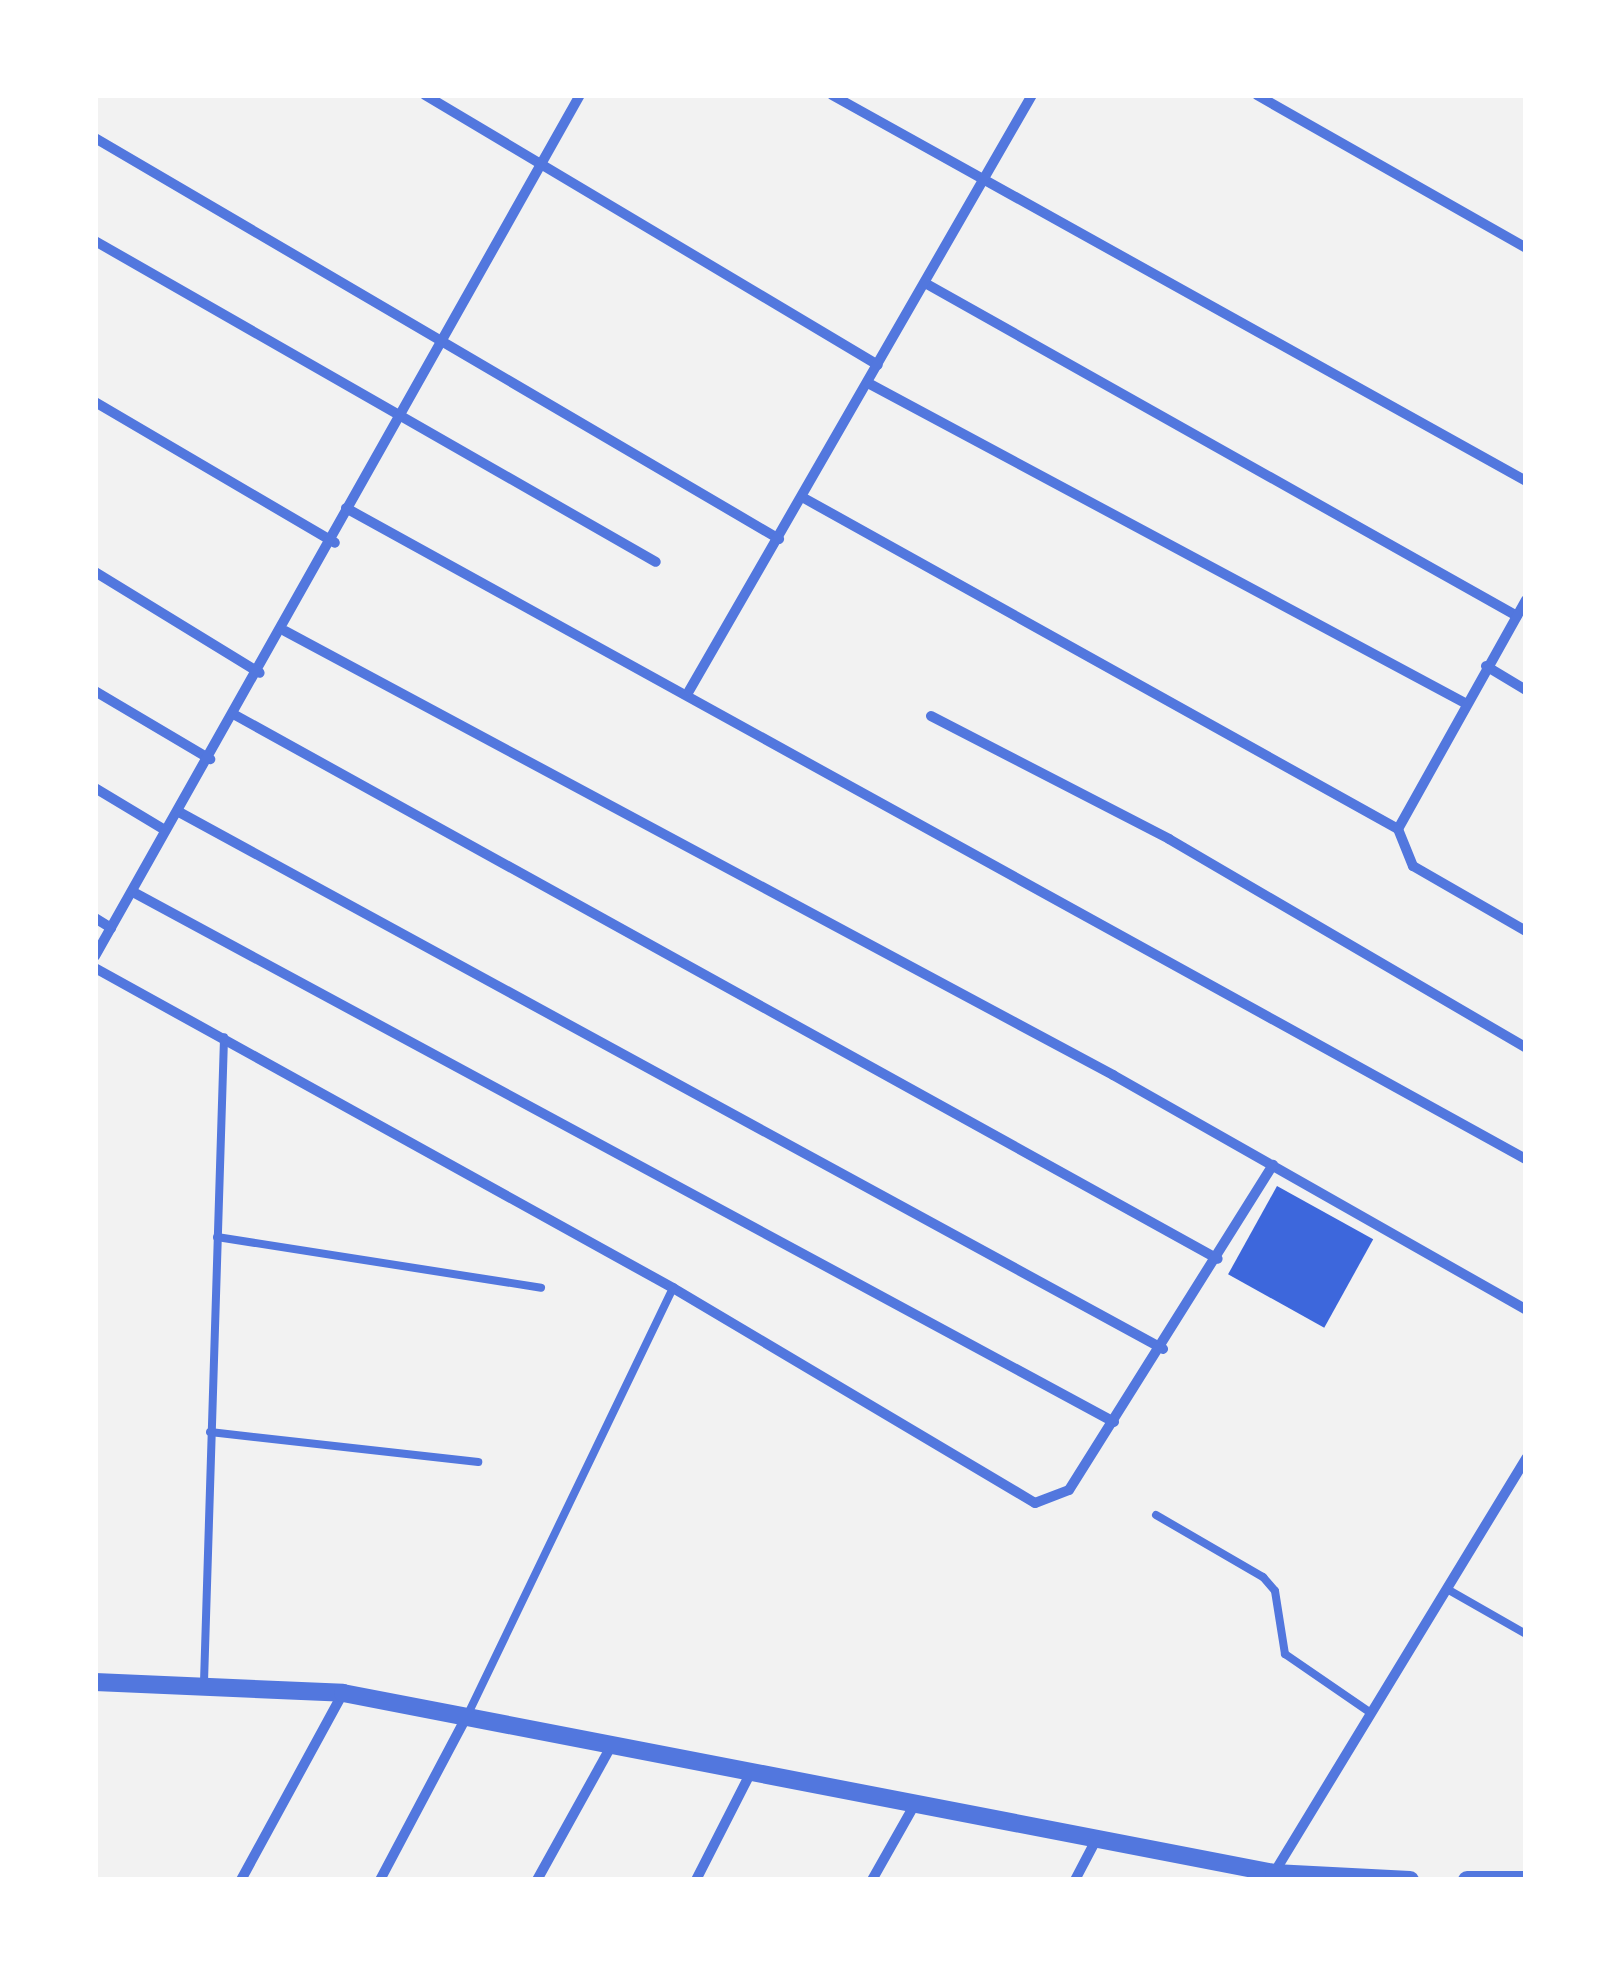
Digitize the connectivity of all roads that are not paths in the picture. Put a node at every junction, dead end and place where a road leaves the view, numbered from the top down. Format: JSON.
{"nodes":[{"id":1,"x":424,"y":95,"type":"edge"},
{"id":2,"x":580,"y":95,"type":"edge"},
{"id":3,"x":832,"y":95,"type":"edge"},
{"id":4,"x":1032,"y":95,"type":"edge"},
{"id":5,"x":1257,"y":95,"type":"edge"},
{"id":6,"x":95,"y":138,"type":"edge"},
{"id":7,"x":541,"y":163,"type":"junction"},
{"id":8,"x":983,"y":181,"type":"junction"},
{"id":9,"x":95,"y":242,"type":"edge"},
{"id":10,"x":1526,"y":248,"type":"edge"},
{"id":11,"x":925,"y":283,"type":"junction"},
{"id":12,"x":437,"y":339,"type":"junction"},
{"id":13,"x":878,"y":365,"type":"junction"},
{"id":14,"x":868,"y":382,"type":"junction"},
{"id":15,"x":95,"y":402,"type":"edge"},
{"id":16,"x":396,"y":415,"type":"junction"},
{"id":17,"x":1526,"y":481,"type":"edge"},
{"id":18,"x":802,"y":497,"type":"junction"},
{"id":19,"x":346,"y":508,"type":"junction"},
{"id":20,"x":778,"y":539,"type":"junction"},
{"id":21,"x":336,"y":544,"type":"junction"},
{"id":22,"x":656,"y":562,"type":"dead end"},
{"id":23,"x":95,"y":572,"type":"edge"},
{"id":24,"x":1526,"y":600,"type":"edge"},
{"id":25,"x":1517,"y":616,"type":"junction"},
{"id":26,"x":285,"y":630,"type":"junction"},
{"id":27,"x":1486,"y":666,"type":"junction"},
{"id":28,"x":260,"y":673,"type":"junction"},
{"id":29,"x":1526,"y":690,"type":"edge"},
{"id":30,"x":95,"y":692,"type":"edge"},
{"id":31,"x":689,"y":692,"type":"junction"},
{"id":32,"x":1465,"y":704,"type":"junction"},
{"id":33,"x":234,"y":716,"type":"junction"},
{"id":34,"x":931,"y":716,"type":"dead end"},
{"id":35,"x":210,"y":759,"type":"junction"},
{"id":36,"x":95,"y":788,"type":"edge"},
{"id":37,"x":179,"y":812,"type":"junction"},
{"id":38,"x":1398,"y":829,"type":"junction"},
{"id":39,"x":165,"y":830,"type":"junction"},
{"id":40,"x":133,"y":892,"type":"junction"},
{"id":41,"x":95,"y":918,"type":"edge"},
{"id":42,"x":111,"y":928,"type":"junction"},
{"id":43,"x":1526,"y":931,"type":"edge"},
{"id":44,"x":95,"y":956,"type":"edge"},
{"id":45,"x":95,"y":968,"type":"edge"},
{"id":46,"x":224,"y":1037,"type":"junction"},
{"id":47,"x":1526,"y":1048,"type":"edge"},
{"id":48,"x":1526,"y":1159,"type":"edge"},
{"id":49,"x":1273,"y":1165,"type":"junction"},
{"id":50,"x":217,"y":1237,"type":"junction"},
{"id":51,"x":1218,"y":1258,"type":"junction"},
{"id":52,"x":541,"y":1288,"type":"dead end"},
{"id":53,"x":674,"y":1288,"type":"junction"},
{"id":54,"x":1526,"y":1310,"type":"edge"},
{"id":55,"x":1163,"y":1349,"type":"junction"},
{"id":56,"x":1114,"y":1422,"type":"junction"},
{"id":57,"x":210,"y":1432,"type":"junction"},
{"id":58,"x":1526,"y":1458,"type":"edge"},
{"id":59,"x":478,"y":1462,"type":"dead end"},
{"id":60,"x":1156,"y":1516,"type":"dead end"},
{"id":61,"x":1447,"y":1588,"type":"junction"},
{"id":62,"x":1526,"y":1634,"type":"edge"},
{"id":63,"x":95,"y":1682,"type":"edge"},
{"id":64,"x":204,"y":1682,"type":"junction"},
{"id":65,"x":343,"y":1693,"type":"junction"},
{"id":66,"x":1371,"y":1713,"type":"junction"},
{"id":67,"x":467,"y":1716,"type":"junction"},
{"id":68,"x":614,"y":1743,"type":"junction"},
{"id":69,"x":752,"y":1772,"type":"junction"},
{"id":70,"x":915,"y":1804,"type":"junction"},
{"id":71,"x":1096,"y":1840,"type":"junction"},
{"id":72,"x":1274,"y":1873,"type":"junction"},
{"id":73,"x":875,"y":1879,"type":"edge"},
{"id":74,"x":241,"y":1880,"type":"edge"},
{"id":75,"x":380,"y":1880,"type":"edge"},
{"id":76,"x":537,"y":1880,"type":"edge"},
{"id":77,"x":696,"y":1880,"type":"edge"},
{"id":78,"x":1075,"y":1880,"type":"edge"},
{"id":79,"x":1410,"y":1880,"type":"edge"},
{"id":80,"x":1467,"y":1880,"type":"edge"},
{"id":81,"x":1526,"y":1880,"type":"edge"}],
"edges":[{"from":1,"to":7,"type":"street"},
{"from":2,"to":7,"type":"street"},
{"from":3,"to":8,"type":"street"},
{"from":4,"to":8,"type":"street"},
{"from":5,"to":10,"type":"street"},
{"from":6,"to":12,"type":"street"},
{"from":7,"to":12,"type":"street"},
{"from":7,"to":13,"type":"street"},
{"from":8,"to":11,"type":"street"},
{"from":8,"to":17,"type":"street"},
{"from":9,"to":16,"type":"street"},
{"from":11,"to":13,"type":"street"},
{"from":11,"to":25,"type":"street"},
{"from":12,"to":16,"type":"street"},
{"from":12,"to":20,"type":"street"},
{"from":13,"to":14,"type":"street"},
{"from":14,"to":18,"type":"street"},
{"from":14,"to":32,"type":"street"},
{"from":15,"to":21,"type":"street"},
{"from":16,"to":19,"type":"street"},
{"from":16,"to":22,"type":"street"},
{"from":18,"to":20,"type":"street"},
{"from":18,"to":38,"type":"street"},
{"from":19,"to":21,"type":"street"},
{"from":19,"to":31,"type":"street"},
{"from":20,"to":31,"type":"street"},
{"from":21,"to":26,"type":"street"},
{"from":23,"to":28,"type":"street"},
{"from":24,"to":25,"type":"street"},
{"from":25,"to":27,"type":"street"},
{"from":26,"to":28,"type":"street"},
{"from":26,"to":49,"type":"street"},
{"from":27,"to":29,"type":"street"},
{"from":27,"to":32,"type":"street"},
{"from":28,"to":33,"type":"street"},
{"from":30,"to":35,"type":"street"},
{"from":31,"to":48,"type":"street"},
{"from":32,"to":38,"type":"street"},
{"from":33,"to":35,"type":"street"},
{"from":33,"to":51,"type":"street"},
{"from":34,"to":47,"type":"street"},
{"from":35,"to":37,"type":"street"},
{"from":36,"to":39,"type":"street"},
{"from":37,"to":39,"type":"street"},
{"from":37,"to":55,"type":"street"},
{"from":38,"to":43,"type":"street"},
{"from":39,"to":40,"type":"street"},
{"from":40,"to":42,"type":"street"},
{"from":40,"to":56,"type":"street"},
{"from":41,"to":42,"type":"street"},
{"from":42,"to":44,"type":"street"},
{"from":45,"to":46,"type":"street"},
{"from":46,"to":50,"type":"lane"},
{"from":46,"to":53,"type":"street"},
{"from":49,"to":51,"type":"street"},
{"from":49,"to":54,"type":"street"},
{"from":50,"to":52,"type":"lane"},
{"from":50,"to":57,"type":"lane"},
{"from":51,"to":55,"type":"street"},
{"from":53,"to":56,"type":"street"},
{"from":53,"to":67,"type":"lane"},
{"from":55,"to":56,"type":"street"},
{"from":57,"to":59,"type":"lane"},
{"from":57,"to":64,"type":"lane"},
{"from":58,"to":61,"type":"street"},
{"from":60,"to":66,"type":"lane"},
{"from":61,"to":62,"type":"lane"},
{"from":61,"to":66,"type":"street"},
{"from":63,"to":64,"type":"street"},
{"from":64,"to":65,"type":"street"},
{"from":65,"to":67,"type":"street"},
{"from":65,"to":74,"type":"street"},
{"from":66,"to":72,"type":"street"},
{"from":67,"to":68,"type":"street"},
{"from":67,"to":75,"type":"street"},
{"from":68,"to":69,"type":"street"},
{"from":68,"to":76,"type":"street"},
{"from":69,"to":70,"type":"street"},
{"from":69,"to":77,"type":"street"},
{"from":70,"to":71,"type":"street"},
{"from":70,"to":73,"type":"street"},
{"from":71,"to":72,"type":"street"},
{"from":71,"to":78,"type":"street"},
{"from":72,"to":79,"type":"street"},
{"from":80,"to":81,"type":"street"}]}
